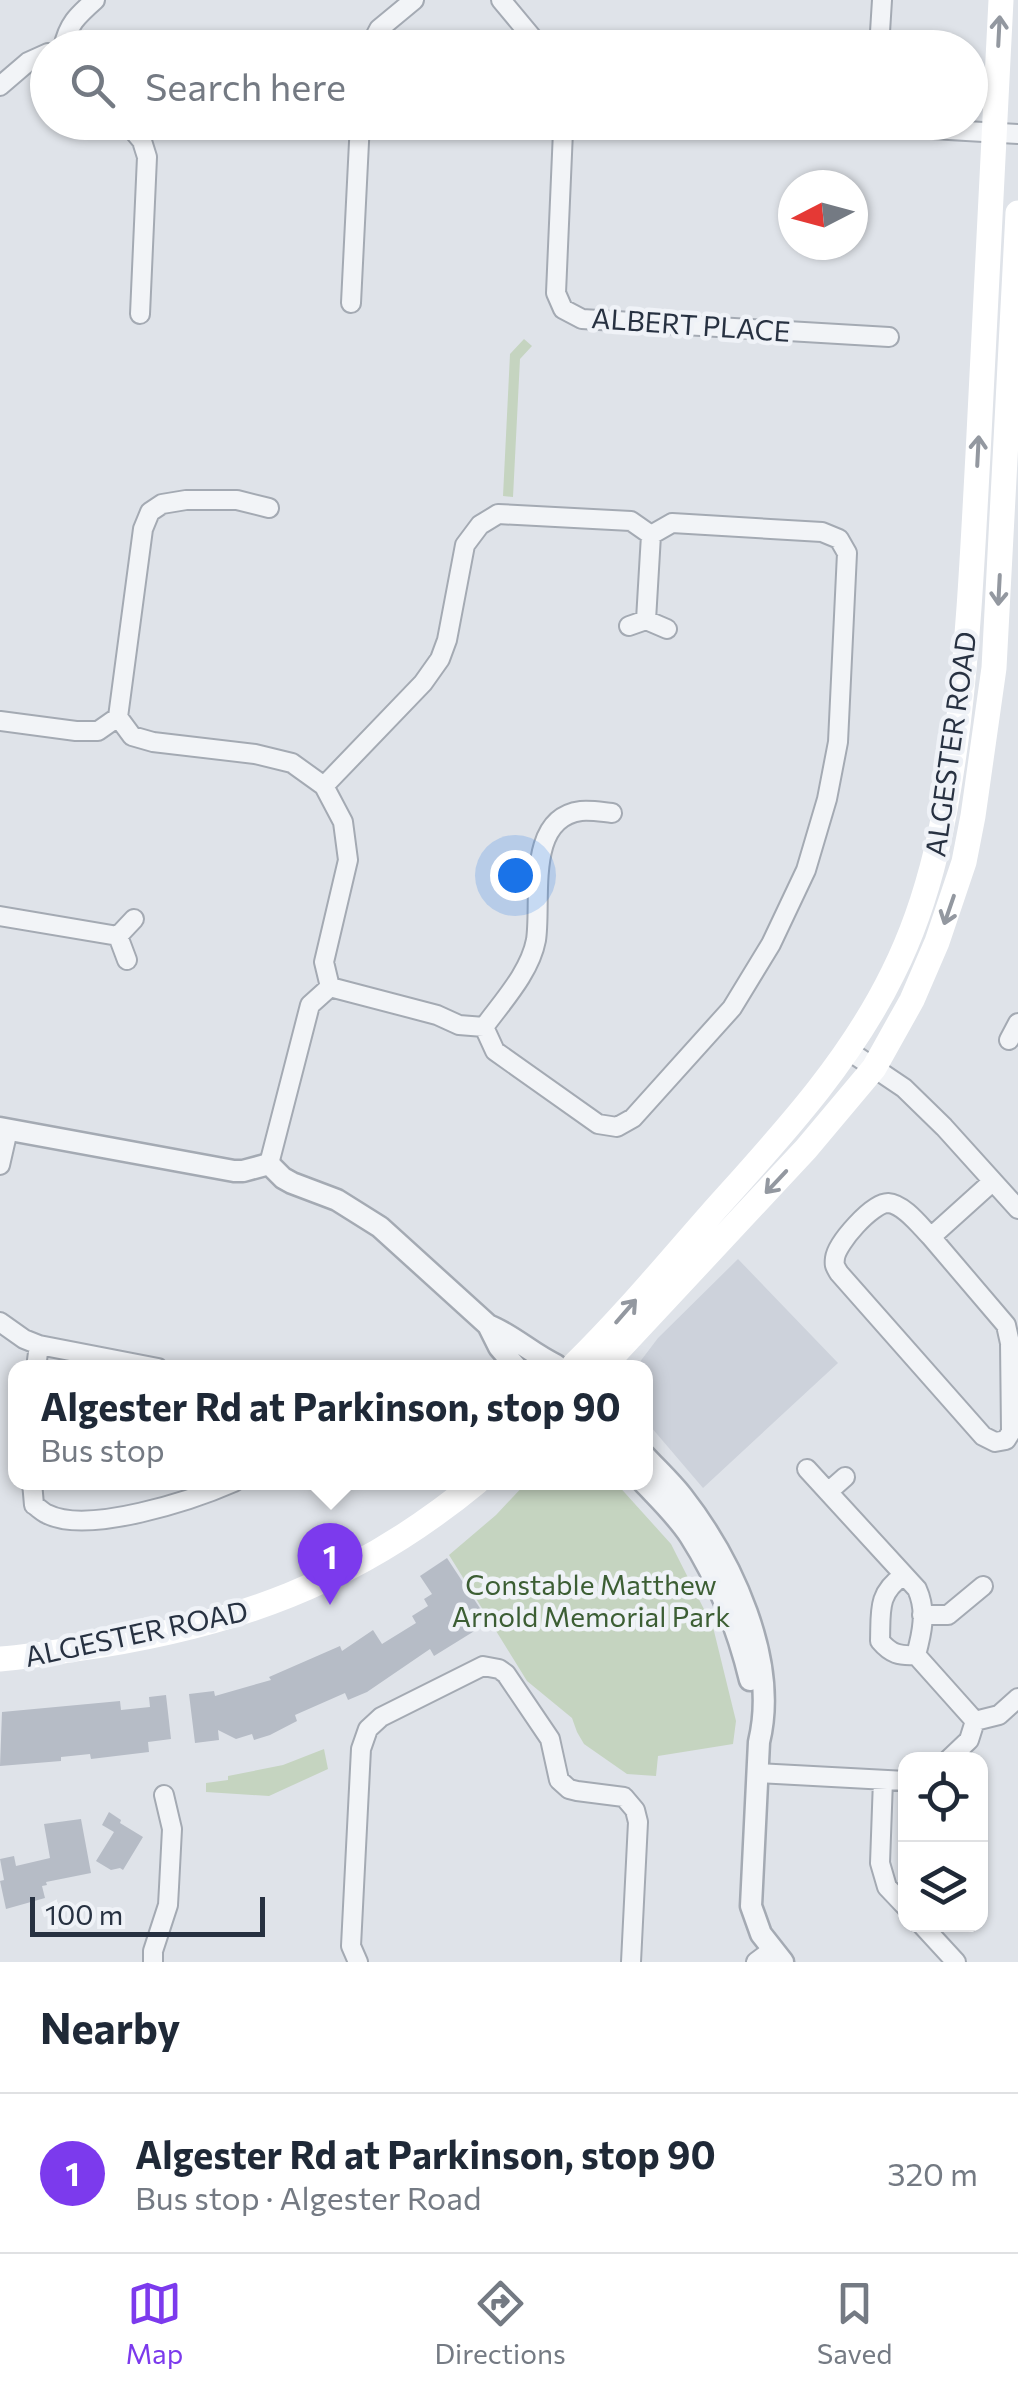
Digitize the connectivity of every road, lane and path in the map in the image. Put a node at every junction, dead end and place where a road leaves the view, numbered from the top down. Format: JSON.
{"nodes":[{"id":1,"x":95,"y":0,"type":"edge"},
{"id":2,"x":414,"y":0,"type":"edge"},
{"id":3,"x":502,"y":0,"type":"edge"},
{"id":4,"x":882,"y":0,"type":"edge"},
{"id":5,"x":1001,"y":0,"type":"edge"},
{"id":6,"x":67,"y":30,"type":"edge"},
{"id":7,"x":378,"y":30,"type":"edge"},
{"id":8,"x":526,"y":30,"type":"edge"},
{"id":9,"x":880,"y":30,"type":"edge"},
{"id":10,"x":30,"y":61,"type":"edge"},
{"id":11,"x":0,"y":86,"type":"edge"},
{"id":12,"x":1006,"y":133,"type":"edge"},
{"id":13,"x":141,"y":140,"type":"edge"},
{"id":14,"x":359,"y":140,"type":"edge"},
{"id":15,"x":563,"y":140,"type":"edge"},
{"id":16,"x":1018,"y":213,"type":"edge"},
{"id":17,"x":351,"y":303,"type":"dead end"},
{"id":18,"x":140,"y":314,"type":"dead end"},
{"id":19,"x":889,"y":337,"type":"dead end"},
{"id":20,"x":269,"y":508,"type":"dead end"},
{"id":21,"x":651,"y":534,"type":"junction"},
{"id":22,"x":667,"y":629,"type":"dead end"},
{"id":23,"x":118,"y":717,"type":"junction"},
{"id":24,"x":0,"y":722,"type":"edge"},
{"id":25,"x":324,"y":786,"type":"junction"},
{"id":26,"x":612,"y":812,"type":"dead end"},
{"id":27,"x":0,"y":916,"type":"edge"},
{"id":28,"x":134,"y":918,"type":"dead end"},
{"id":29,"x":118,"y":936,"type":"junction"},
{"id":30,"x":128,"y":960,"type":"dead end"},
{"id":31,"x":330,"y":987,"type":"junction"},
{"id":32,"x":1018,"y":1023,"type":"edge"},
{"id":33,"x":484,"y":1027,"type":"junction"},
{"id":34,"x":1008,"y":1040,"type":"dead end"},
{"id":35,"x":849,"y":1051,"type":"junction"},
{"id":36,"x":874,"y":1068,"type":"junction"},
{"id":37,"x":4,"y":1129,"type":"edge"},
{"id":38,"x":269,"y":1164,"type":"junction"},
{"id":39,"x":0,"y":1166,"type":"edge"},
{"id":40,"x":992,"y":1182,"type":"junction"},
{"id":41,"x":1018,"y":1209,"type":"edge"},
{"id":42,"x":932,"y":1237,"type":"junction"},
{"id":43,"x":0,"y":1322,"type":"edge"},
{"id":44,"x":488,"y":1326,"type":"junction"},
{"id":45,"x":39,"y":1346,"type":"junction"},
{"id":46,"x":37,"y":1360,"type":"edge"},
{"id":47,"x":115,"y":1360,"type":"edge"},
{"id":48,"x":510,"y":1360,"type":"edge"},
{"id":49,"x":545,"y":1360,"type":"edge"},
{"id":50,"x":572,"y":1360,"type":"edge"},
{"id":51,"x":610,"y":1360,"type":"edge"},
{"id":52,"x":653,"y":1464,"type":"edge"},
{"id":53,"x":807,"y":1468,"type":"dead end"},
{"id":54,"x":845,"y":1477,"type":"dead end"},
{"id":55,"x":33,"y":1490,"type":"edge"},
{"id":56,"x":216,"y":1490,"type":"edge"},
{"id":57,"x":466,"y":1490,"type":"edge"},
{"id":58,"x":650,"y":1490,"type":"edge"},
{"id":59,"x":828,"y":1492,"type":"junction"},
{"id":60,"x":903,"y":1576,"type":"junction"},
{"id":61,"x":983,"y":1586,"type":"dead end"},
{"id":62,"x":922,"y":1616,"type":"junction"},
{"id":63,"x":916,"y":1655,"type":"junction"},
{"id":64,"x":0,"y":1659,"type":"edge"},
{"id":65,"x":1018,"y":1698,"type":"edge"},
{"id":66,"x":975,"y":1721,"type":"junction"},
{"id":67,"x":759,"y":1742,"type":"junction"},
{"id":68,"x":956,"y":1752,"type":"edge"},
{"id":69,"x":758,"y":1773,"type":"junction"},
{"id":70,"x":884,"y":1780,"type":"junction"},
{"id":71,"x":898,"y":1781,"type":"edge"},
{"id":72,"x":164,"y":1795,"type":"dead end"},
{"id":73,"x":898,"y":1899,"type":"edge"},
{"id":74,"x":928,"y":1932,"type":"edge"},
{"id":75,"x":770,"y":1958,"type":"edge"},
{"id":76,"x":152,"y":1962,"type":"edge"},
{"id":77,"x":358,"y":1962,"type":"edge"},
{"id":78,"x":631,"y":1962,"type":"edge"},
{"id":79,"x":956,"y":1962,"type":"edge"}],
"edges":[{"from":1,"to":6,"type":"street"},
{"from":2,"to":7,"type":"street"},
{"from":3,"to":8,"type":"street"},
{"from":4,"to":9,"type":"street"},
{"from":12,"to":5,"type":"main road","name":"ALGESTER ROAD","one_way":true},
{"from":10,"to":11,"type":"street"},
{"from":35,"to":12,"type":"main road","name":"ALGESTER ROAD","one_way":true},
{"from":13,"to":18,"type":"street"},
{"from":14,"to":17,"type":"street"},
{"from":15,"to":19,"type":"street","name":"ALBERT PLACE"},
{"from":16,"to":36,"type":"main road","name":"ALGESTER ROAD","one_way":true},
{"from":20,"to":23,"type":"street"},
{"from":21,"to":22,"type":"street"},
{"from":21,"to":25,"type":"street"},
{"from":21,"to":33,"type":"street"},
{"from":23,"to":24,"type":"street"},
{"from":23,"to":25,"type":"street"},
{"from":25,"to":31,"type":"street"},
{"from":26,"to":33,"type":"street"},
{"from":27,"to":29,"type":"street"},
{"from":28,"to":29,"type":"street"},
{"from":29,"to":30,"type":"street"},
{"from":31,"to":33,"type":"street"},
{"from":31,"to":38,"type":"street"},
{"from":32,"to":34,"type":"street"},
{"from":35,"to":36,"type":"street"},
{"from":50,"to":35,"type":"main road","name":"ALGESTER ROAD","one_way":true},
{"from":36,"to":40,"type":"street"},
{"from":36,"to":51,"type":"main road","name":"ALGESTER ROAD","one_way":true},
{"from":37,"to":38,"type":"street"},
{"from":37,"to":39,"type":"street"},
{"from":38,"to":44,"type":"street"},
{"from":40,"to":41,"type":"street"},
{"from":40,"to":42,"type":"street"},
{"from":42,"to":42,"type":"street"},
{"from":43,"to":45,"type":"street"},
{"from":44,"to":48,"type":"street"},
{"from":44,"to":49,"type":"street"},
{"from":45,"to":46,"type":"street"},
{"from":45,"to":47,"type":"street"},
{"from":52,"to":67,"type":"street"},
{"from":53,"to":59,"type":"street"},
{"from":54,"to":59,"type":"street"},
{"from":55,"to":56,"type":"street"},
{"from":57,"to":64,"type":"main road","name":"ALGESTER ROAD"},
{"from":58,"to":67,"type":"street"},
{"from":59,"to":60,"type":"street"},
{"from":60,"to":62,"type":"street"},
{"from":60,"to":63,"type":"street"},
{"from":61,"to":62,"type":"street"},
{"from":62,"to":63,"type":"street"},
{"from":63,"to":66,"type":"street"},
{"from":65,"to":66,"type":"street"},
{"from":66,"to":68,"type":"street"},
{"from":67,"to":69,"type":"street"},
{"from":69,"to":70,"type":"street"},
{"from":69,"to":75,"type":"street"},
{"from":70,"to":71,"type":"street"},
{"from":70,"to":73,"type":"street"},
{"from":72,"to":76,"type":"street"},
{"from":74,"to":79,"type":"street"},
{"from":77,"to":78,"type":"street"}]}
